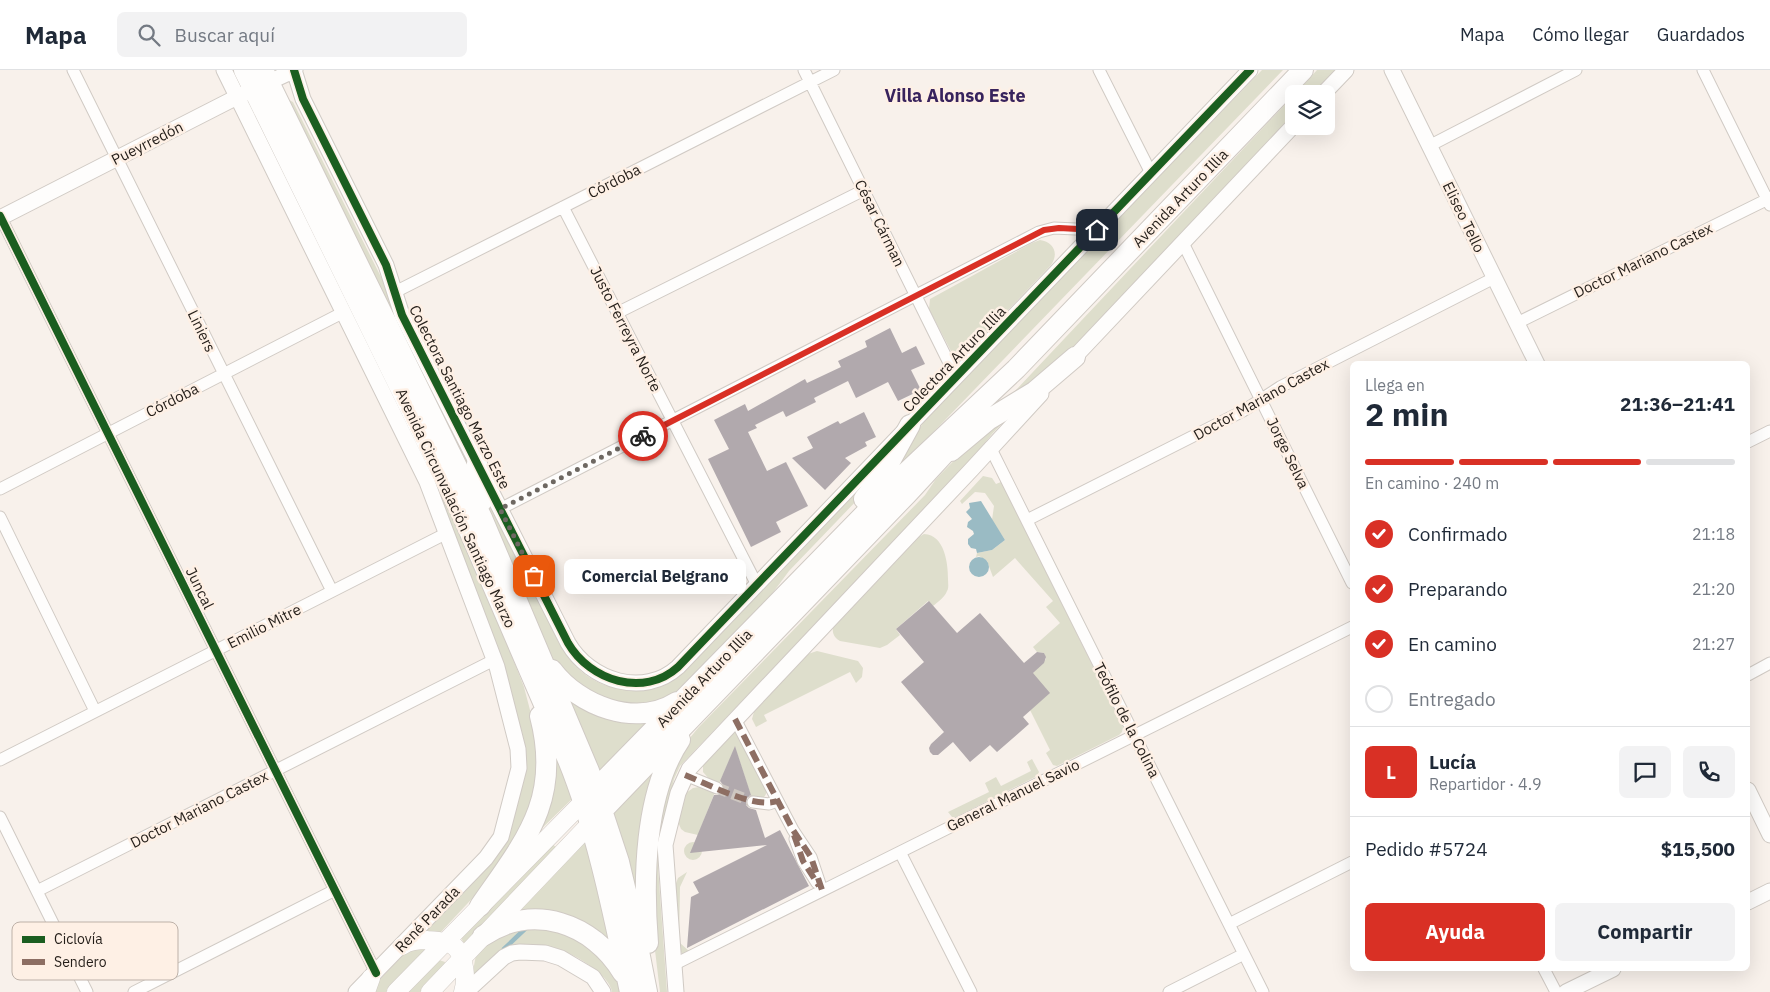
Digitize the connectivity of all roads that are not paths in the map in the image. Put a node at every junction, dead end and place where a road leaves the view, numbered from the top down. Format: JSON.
{"nodes":[{"id":1,"x":72,"y":70,"type":"edge"},
{"id":2,"x":224,"y":70,"type":"edge"},
{"id":3,"x":244,"y":70,"type":"edge"},
{"id":4,"x":295,"y":70,"type":"edge"},
{"id":5,"x":804,"y":70,"type":"edge"},
{"id":6,"x":834,"y":70,"type":"edge"},
{"id":7,"x":1099,"y":70,"type":"edge"},
{"id":8,"x":1250,"y":70,"type":"edge"},
{"id":9,"x":1303,"y":70,"type":"edge"},
{"id":10,"x":1346,"y":70,"type":"edge"},
{"id":11,"x":1392,"y":70,"type":"edge"},
{"id":12,"x":1576,"y":70,"type":"edge"},
{"id":13,"x":1703,"y":70,"type":"edge"},
{"id":14,"x":810,"y":82,"type":"junction"},
{"id":15,"x":256,"y":85,"type":"edge"},
{"id":16,"x":1332,"y":85,"type":"edge"},
{"id":17,"x":1285,"y":134,"type":"edge"},
{"id":18,"x":1429,"y":146,"type":"junction"},
{"id":19,"x":117,"y":159,"type":"junction"},
{"id":20,"x":1151,"y":173,"type":"junction"},
{"id":21,"x":864,"y":190,"type":"junction"},
{"id":22,"x":1769,"y":201,"type":"edge"},
{"id":23,"x":563,"y":207,"type":"junction"},
{"id":24,"x":0,"y":217,"type":"edge"},
{"id":25,"x":1097,"y":230,"type":"junction"},
{"id":26,"x":1183,"y":242,"type":"junction"},
{"id":27,"x":1494,"y":278,"type":"junction"},
{"id":28,"x":395,"y":292,"type":"junction"},
{"id":29,"x":916,"y":296,"type":"junction"},
{"id":30,"x":344,"y":312,"type":"junction"},
{"id":31,"x":617,"y":313,"type":"junction"},
{"id":32,"x":1517,"y":322,"type":"junction"},
{"id":33,"x":1075,"y":358,"type":"junction"},
{"id":34,"x":1536,"y":361,"type":"edge"},
{"id":35,"x":1016,"y":369,"type":"junction"},
{"id":36,"x":224,"y":374,"type":"junction"},
{"id":37,"x":956,"y":377,"type":"junction"},
{"id":38,"x":1261,"y":399,"type":"junction"},
{"id":39,"x":672,"y":421,"type":"junction"},
{"id":40,"x":910,"y":425,"type":"junction"},
{"id":41,"x":1770,"y":431,"type":"edge"},
{"id":42,"x":108,"y":433,"type":"junction"},
{"id":43,"x":1750,"y":441,"type":"edge"},
{"id":44,"x":990,"y":447,"type":"junction"},
{"id":45,"x":477,"y":463,"type":"junction"},
{"id":46,"x":936,"y":464,"type":"junction"},
{"id":47,"x":0,"y":489,"type":"edge"},
{"id":48,"x":500,"y":509,"type":"junction"},
{"id":49,"x":0,"y":518,"type":"edge"},
{"id":50,"x":1027,"y":520,"type":"junction"},
{"id":51,"x":447,"y":532,"type":"junction"},
{"id":52,"x":1350,"y":579,"type":"edge"},
{"id":53,"x":757,"y":585,"type":"junction"},
{"id":54,"x":332,"y":591,"type":"junction"},
{"id":55,"x":508,"y":599,"type":"junction"},
{"id":56,"x":756,"y":625,"type":"junction"},
{"id":57,"x":1350,"y":627,"type":"edge"},
{"id":58,"x":532,"y":634,"type":"junction"},
{"id":59,"x":216,"y":650,"type":"junction"},
{"id":60,"x":494,"y":660,"type":"junction"},
{"id":61,"x":1770,"y":663,"type":"edge"},
{"id":62,"x":678,"y":667,"type":"joint"},
{"id":63,"x":1750,"y":673,"type":"edge"},
{"id":64,"x":703,"y":692,"type":"junction"},
{"id":65,"x":96,"y":711,"type":"junction"},
{"id":66,"x":735,"y":719,"type":"junction"},
{"id":67,"x":1134,"y":735,"type":"junction"},
{"id":68,"x":0,"y":760,"type":"edge"},
{"id":69,"x":276,"y":770,"type":"junction"},
{"id":70,"x":685,"y":775,"type":"junction"},
{"id":71,"x":717,"y":788,"type":"tunnel mouth"},
{"id":72,"x":1750,"y":794,"type":"edge"},
{"id":73,"x":589,"y":795,"type":"junction"},
{"id":74,"x":753,"y":802,"type":"tunnel mouth"},
{"id":75,"x":778,"y":802,"type":"junction"},
{"id":76,"x":0,"y":817,"type":"edge"},
{"id":77,"x":596,"y":817,"type":"junction"},
{"id":78,"x":1770,"y":835,"type":"edge"},
{"id":79,"x":900,"y":852,"type":"junction"},
{"id":80,"x":1350,"y":863,"type":"edge"},
{"id":81,"x":335,"y":890,"type":"junction"},
{"id":82,"x":822,"y":890,"type":"junction"},
{"id":83,"x":37,"y":891,"type":"junction"},
{"id":84,"x":1770,"y":891,"type":"edge"},
{"id":85,"x":1750,"y":901,"type":"edge"},
{"id":86,"x":480,"y":906,"type":"junction"},
{"id":87,"x":52,"y":922,"type":"edge"},
{"id":88,"x":1229,"y":924,"type":"junction"},
{"id":89,"x":483,"y":936,"type":"junction"},
{"id":90,"x":445,"y":943,"type":"junction"},
{"id":91,"x":402,"y":946,"type":"junction"},
{"id":92,"x":1244,"y":954,"type":"junction"},
{"id":93,"x":462,"y":959,"type":"junction"},
{"id":94,"x":673,"y":965,"type":"junction"},
{"id":95,"x":178,"y":970,"type":"edge"},
{"id":96,"x":1545,"y":971,"type":"edge"},
{"id":97,"x":1609,"y":971,"type":"edge"},
{"id":98,"x":81,"y":980,"type":"edge"},
{"id":99,"x":158,"y":980,"type":"edge"},
{"id":100,"x":371,"y":981,"type":"edge"},
{"id":101,"x":629,"y":987,"type":"edge"},
{"id":102,"x":87,"y":992,"type":"edge"},
{"id":103,"x":134,"y":992,"type":"edge"},
{"id":104,"x":356,"y":992,"type":"edge"},
{"id":105,"x":396,"y":992,"type":"edge"},
{"id":106,"x":430,"y":992,"type":"edge"},
{"id":107,"x":465,"y":992,"type":"edge"},
{"id":108,"x":604,"y":992,"type":"edge"},
{"id":109,"x":647,"y":992,"type":"edge"},
{"id":110,"x":651,"y":992,"type":"edge"},
{"id":111,"x":676,"y":992,"type":"edge"},
{"id":112,"x":970,"y":992,"type":"edge"},
{"id":113,"x":1169,"y":992,"type":"edge"},
{"id":114,"x":1263,"y":992,"type":"edge"},
{"id":115,"x":1556,"y":992,"type":"edge"},
{"id":116,"x":1566,"y":992,"type":"edge"}],
"edges":[{"from":1,"to":19,"type":"street","name":"Liniers"},
{"from":2,"to":15,"type":"street"},
{"from":3,"to":15,"type":"highway","name":"Avenida Circunvalación Santiago Marzo"},
{"from":4,"to":15,"type":"street","name":"Pueyrredón"},
{"from":4,"to":28,"type":"street","name":"Colectora Santiago Marzo Este"},
{"from":5,"to":14,"type":"street","name":"César Cárman"},
{"from":6,"to":14,"type":"street","name":"Córdoba"},
{"from":7,"to":20,"type":"street"},
{"from":8,"to":20,"type":"street","name":"Colectora Arturo Illia"},
{"from":9,"to":35,"type":"highway","name":"Avenida Arturo Illia"},
{"from":10,"to":16,"type":"street"},
{"from":11,"to":18,"type":"street","name":"Eliseo Tello"},
{"from":12,"to":18,"type":"street"},
{"from":13,"to":22,"type":"street"},
{"from":14,"to":21,"type":"street","name":"César Cárman"},
{"from":14,"to":23,"type":"street","name":"Córdoba"},
{"from":15,"to":19,"type":"street","name":"Pueyrredón"},
{"from":15,"to":30,"type":"street"},
{"from":15,"to":55,"type":"highway","name":"Avenida Circunvalación Santiago Marzo"},
{"from":17,"to":26,"type":"street"},
{"from":18,"to":27,"type":"street","name":"Eliseo Tello"},
{"from":19,"to":24,"type":"street","name":"Pueyrredón"},
{"from":19,"to":36,"type":"street","name":"Liniers"},
{"from":20,"to":25,"type":"street","name":"Colectora Arturo Illia"},
{"from":21,"to":29,"type":"street","name":"César Cárman"},
{"from":21,"to":31,"type":"street"},
{"from":22,"to":32,"type":"street","name":"Doctor Mariano Castex"},
{"from":23,"to":28,"type":"street","name":"Córdoba"},
{"from":23,"to":31,"type":"street","name":"Justo Ferreyra Norte"},
{"from":24,"to":42,"type":"street","name":"Juncal"},
{"from":25,"to":29,"type":"street"},
{"from":25,"to":37,"type":"street","name":"Colectora Arturo Illia"},
{"from":26,"to":33,"type":"street"},
{"from":26,"to":38,"type":"street","name":"Jorge Selva"},
{"from":27,"to":32,"type":"street","name":"Eliseo Tello"},
{"from":27,"to":38,"type":"street","name":"Doctor Mariano Castex"},
{"from":28,"to":45,"type":"street","name":"Colectora Santiago Marzo Este"},
{"from":29,"to":37,"type":"street","name":"César Cárman"},
{"from":29,"to":39,"type":"street"},
{"from":30,"to":36,"type":"street","name":"Córdoba"},
{"from":30,"to":51,"type":"street"},
{"from":31,"to":39,"type":"street","name":"Justo Ferreyra Norte"},
{"from":32,"to":34,"type":"street","name":"Eliseo Tello"},
{"from":33,"to":44,"type":"street"},
{"from":33,"to":46,"type":"highway"},
{"from":35,"to":46,"type":"highway","name":"Avenida Arturo Illia"},
{"from":35,"to":56,"type":"highway","name":"Avenida Arturo Illia"},
{"from":36,"to":42,"type":"street","name":"Córdoba"},
{"from":36,"to":54,"type":"street","name":"Liniers"},
{"from":37,"to":40,"type":"street","name":"Colectora Arturo Illia"},
{"from":38,"to":50,"type":"street","name":"Doctor Mariano Castex"},
{"from":38,"to":52,"type":"street","name":"Jorge Selva"},
{"from":39,"to":48,"type":"street"},
{"from":39,"to":53,"type":"street","name":"Justo Ferreyra Norte"},
{"from":40,"to":53,"type":"street","name":"Colectora Arturo Illia"},
{"from":40,"to":56,"type":"highway"},
{"from":41,"to":43,"type":"street"},
{"from":42,"to":47,"type":"street","name":"Córdoba"},
{"from":42,"to":59,"type":"street","name":"Juncal"},
{"from":44,"to":50,"type":"street","name":"Teófilo de la Colina"},
{"from":44,"to":66,"type":"street"},
{"from":45,"to":48,"type":"street","name":"Colectora Santiago Marzo Este"},
{"from":45,"to":55,"type":"highway"},
{"from":46,"to":64,"type":"highway","name":"Avenida Arturo Illia"},
{"from":48,"to":62,"type":"street","name":"Colectora Santiago Marzo Este"},
{"from":49,"to":65,"type":"street"},
{"from":50,"to":67,"type":"street","name":"Teófilo de la Colina"},
{"from":51,"to":54,"type":"street","name":"Emilio Mitre"},
{"from":51,"to":60,"type":"street"},
{"from":53,"to":62,"type":"street","name":"Colectora Arturo Illia"},
{"from":54,"to":59,"type":"street","name":"Emilio Mitre"},
{"from":55,"to":58,"type":"highway","name":"Avenida Circunvalación Santiago Marzo"},
{"from":55,"to":73,"type":"highway","name":"Avenida Circunvalación Santiago Marzo"},
{"from":55,"to":86,"type":"highway"},
{"from":56,"to":64,"type":"highway","name":"Avenida Arturo Illia"},
{"from":57,"to":67,"type":"street","name":"General Manuel Savio"},
{"from":58,"to":64,"type":"highway"},
{"from":58,"to":73,"type":"highway","name":"Avenida Circunvalación Santiago Marzo"},
{"from":59,"to":65,"type":"street","name":"Emilio Mitre"},
{"from":59,"to":69,"type":"street","name":"Juncal"},
{"from":60,"to":69,"type":"street","name":"Doctor Mariano Castex"},
{"from":60,"to":91,"type":"street","name":"René Parada"},
{"from":61,"to":63,"type":"street"},
{"from":64,"to":73,"type":"highway","name":"Avenida Arturo Illia"},
{"from":64,"to":77,"type":"highway","name":"Avenida Arturo Illia"},
{"from":64,"to":110,"type":"highway"},
{"from":65,"to":68,"type":"street","name":"Emilio Mitre"},
{"from":66,"to":70,"type":"street"},
{"from":66,"to":75,"type":"street"},
{"from":67,"to":79,"type":"street","name":"General Manuel Savio"},
{"from":67,"to":88,"type":"street","name":"Teófilo de la Colina"},
{"from":69,"to":81,"type":"street","name":"Juncal"},
{"from":69,"to":83,"type":"street","name":"Doctor Mariano Castex"},
{"from":70,"to":71,"type":"street"},
{"from":70,"to":94,"type":"street"},
{"from":72,"to":78,"type":"street"},
{"from":73,"to":77,"type":"highway","name":"Avenida Circunvalación Santiago Marzo"},
{"from":73,"to":86,"type":"main road","name":"Avenida Arturo Illia"},
{"from":74,"to":75,"type":"street"},
{"from":75,"to":82,"type":"street"},
{"from":76,"to":83,"type":"street"},
{"from":77,"to":89,"type":"main road","name":"Avenida Arturo Illia"},
{"from":77,"to":101,"type":"highway","name":"Avenida Circunvalación Santiago Marzo"},
{"from":77,"to":109,"type":"highway","name":"Avenida Circunvalación Santiago Marzo"},
{"from":79,"to":82,"type":"street","name":"General Manuel Savio"},
{"from":79,"to":112,"type":"street"},
{"from":80,"to":88,"type":"street"},
{"from":81,"to":95,"type":"street"},
{"from":81,"to":100,"type":"street","name":"Juncal"},
{"from":82,"to":94,"type":"street","name":"General Manuel Savio"},
{"from":83,"to":87,"type":"street"},
{"from":84,"to":85,"type":"street"},
{"from":86,"to":90,"type":"main road","name":"Avenida Arturo Illia"},
{"from":88,"to":92,"type":"street","name":"Teófilo de la Colina"},
{"from":89,"to":93,"type":"main road","name":"Avenida Arturo Illia"},
{"from":89,"to":101,"type":"highway"},
{"from":90,"to":91,"type":"main road"},
{"from":90,"to":93,"type":"main road"},
{"from":90,"to":105,"type":"main road","name":"Avenida Arturo Illia"},
{"from":91,"to":100,"type":"street","name":"René Parada"},
{"from":92,"to":113,"type":"street"},
{"from":92,"to":114,"type":"street","name":"Teófilo de la Colina"},
{"from":93,"to":106,"type":"main road","name":"Avenida Arturo Illia"},
{"from":93,"to":107,"type":"main road"},
{"from":94,"to":111,"type":"street"},
{"from":96,"to":115,"type":"street"},
{"from":97,"to":116,"type":"street"},
{"from":98,"to":102,"type":"street"},
{"from":99,"to":103,"type":"street"},
{"from":100,"to":104,"type":"street","name":"René Parada"},
{"from":107,"to":108,"type":"street"}]}
